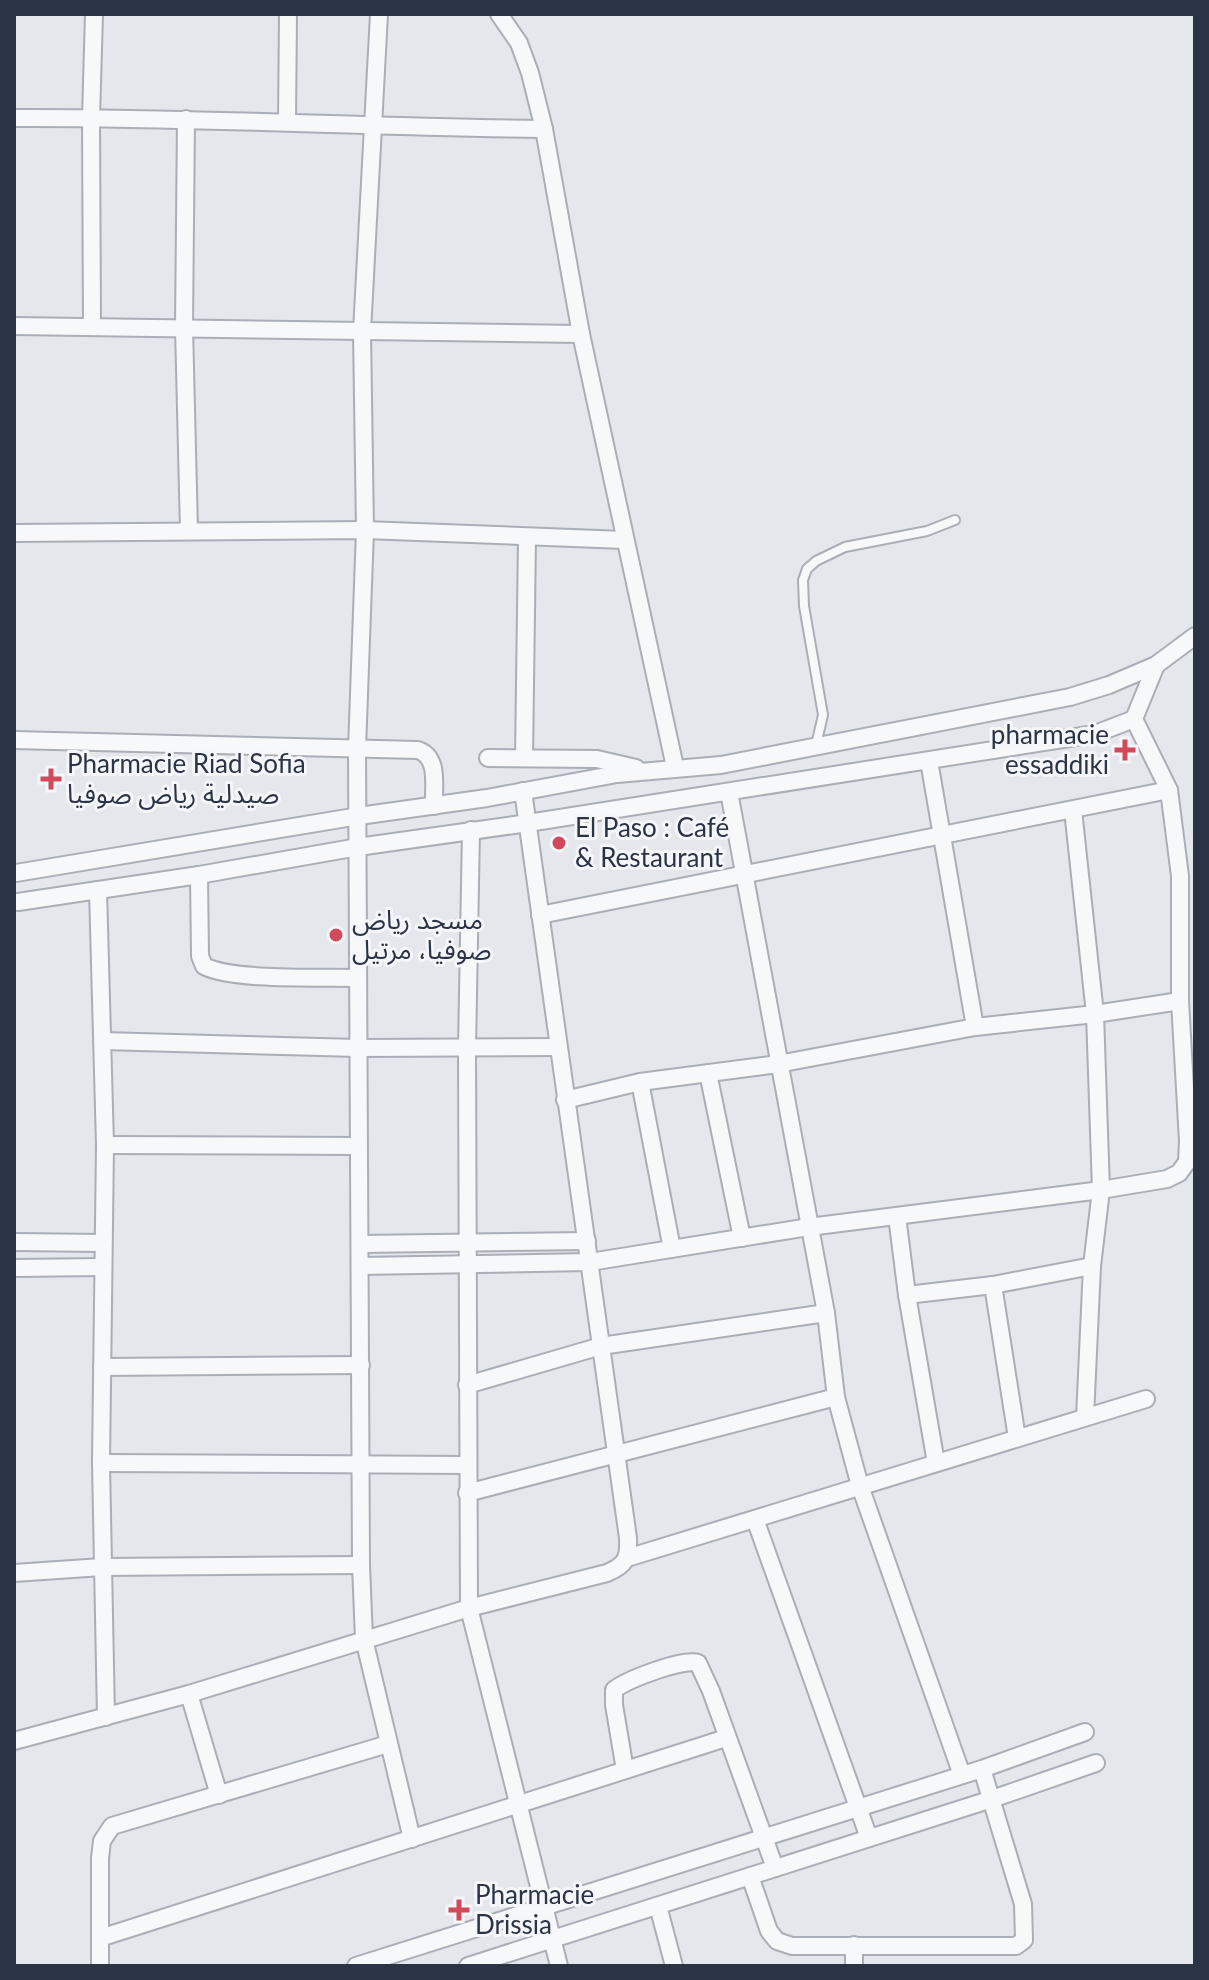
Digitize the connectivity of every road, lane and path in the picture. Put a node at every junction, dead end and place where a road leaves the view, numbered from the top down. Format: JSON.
{"nodes":[{"id":1,"x":94,"y":14,"type":"edge"},
{"id":2,"x":288,"y":14,"type":"edge"},
{"id":3,"x":379,"y":14,"type":"edge"},
{"id":4,"x":499,"y":14,"type":"edge"},
{"id":5,"x":14,"y":118,"type":"edge"},
{"id":6,"x":91,"y":118,"type":"junction"},
{"id":7,"x":186,"y":119,"type":"junction"},
{"id":8,"x":287,"y":122,"type":"junction"},
{"id":9,"x":371,"y":127,"type":"junction"},
{"id":10,"x":544,"y":129,"type":"junction"},
{"id":11,"x":14,"y":326,"type":"edge"},
{"id":12,"x":92,"y":327,"type":"junction"},
{"id":13,"x":184,"y":327,"type":"junction"},
{"id":14,"x":362,"y":332,"type":"junction"},
{"id":15,"x":581,"y":334,"type":"junction"},
{"id":16,"x":955,"y":520,"type":"dead end"},
{"id":17,"x":365,"y":530,"type":"junction"},
{"id":18,"x":189,"y":531,"type":"junction"},
{"id":19,"x":14,"y":533,"type":"edge"},
{"id":20,"x":527,"y":538,"type":"junction"},
{"id":21,"x":624,"y":540,"type":"junction"},
{"id":22,"x":1195,"y":636,"type":"edge"},
{"id":23,"x":1156,"y":665,"type":"junction"},
{"id":24,"x":1134,"y":719,"type":"junction"},
{"id":25,"x":14,"y":740,"type":"edge"},
{"id":26,"x":816,"y":746,"type":"junction"},
{"id":27,"x":357,"y":749,"type":"junction"},
{"id":28,"x":488,"y":758,"type":"dead end"},
{"id":29,"x":524,"y":758,"type":"junction"},
{"id":30,"x":929,"y":761,"type":"junction"},
{"id":31,"x":675,"y":767,"type":"junction"},
{"id":32,"x":645,"y":771,"type":"junction"},
{"id":33,"x":1169,"y":790,"type":"junction"},
{"id":34,"x":523,"y":791,"type":"junction"},
{"id":35,"x":729,"y":792,"type":"junction"},
{"id":36,"x":434,"y":806,"type":"junction"},
{"id":37,"x":1073,"y":810,"type":"junction"},
{"id":38,"x":359,"y":816,"type":"junction"},
{"id":39,"x":528,"y":823,"type":"junction"},
{"id":40,"x":471,"y":830,"type":"junction"},
{"id":41,"x":942,"y":835,"type":"junction"},
{"id":42,"x":358,"y":847,"type":"junction"},
{"id":43,"x":15,"y":872,"type":"edge"},
{"id":44,"x":199,"y":875,"type":"junction"},
{"id":45,"x":742,"y":875,"type":"junction"},
{"id":46,"x":1187,"y":875,"type":"edge"},
{"id":47,"x":98,"y":890,"type":"junction"},
{"id":48,"x":16,"y":907,"type":"edge"},
{"id":49,"x":540,"y":915,"type":"junction"},
{"id":50,"x":357,"y":978,"type":"junction"},
{"id":51,"x":1180,"y":1001,"type":"junction"},
{"id":52,"x":1095,"y":1014,"type":"junction"},
{"id":53,"x":975,"y":1027,"type":"junction"},
{"id":54,"x":103,"y":1041,"type":"junction"},
{"id":55,"x":557,"y":1047,"type":"junction"},
{"id":56,"x":358,"y":1048,"type":"junction"},
{"id":57,"x":467,"y":1049,"type":"junction"},
{"id":58,"x":778,"y":1064,"type":"junction"},
{"id":59,"x":708,"y":1073,"type":"junction"},
{"id":60,"x":640,"y":1082,"type":"junction"},
{"id":61,"x":565,"y":1100,"type":"junction"},
{"id":62,"x":105,"y":1145,"type":"junction"},
{"id":63,"x":357,"y":1146,"type":"junction"},
{"id":64,"x":1101,"y":1190,"type":"junction"},
{"id":65,"x":897,"y":1216,"type":"junction"},
{"id":66,"x":809,"y":1227,"type":"junction"},
{"id":67,"x":742,"y":1238,"type":"junction"},
{"id":68,"x":587,"y":1241,"type":"junction"},
{"id":69,"x":14,"y":1242,"type":"edge"},
{"id":70,"x":103,"y":1243,"type":"junction"},
{"id":71,"x":468,"y":1243,"type":"junction"},
{"id":72,"x":360,"y":1244,"type":"junction"},
{"id":73,"x":672,"y":1249,"type":"junction"},
{"id":74,"x":590,"y":1262,"type":"junction"},
{"id":75,"x":360,"y":1266,"type":"junction"},
{"id":76,"x":468,"y":1266,"type":"junction"},
{"id":77,"x":1092,"y":1266,"type":"junction"},
{"id":78,"x":103,"y":1267,"type":"junction"},
{"id":79,"x":14,"y":1268,"type":"edge"},
{"id":80,"x":993,"y":1285,"type":"junction"},
{"id":81,"x":907,"y":1295,"type":"junction"},
{"id":82,"x":826,"y":1313,"type":"junction"},
{"id":83,"x":601,"y":1346,"type":"junction"},
{"id":84,"x":361,"y":1365,"type":"junction"},
{"id":85,"x":102,"y":1367,"type":"junction"},
{"id":86,"x":467,"y":1385,"type":"junction"},
{"id":87,"x":836,"y":1397,"type":"junction"},
{"id":88,"x":1146,"y":1399,"type":"dead end"},
{"id":89,"x":1085,"y":1417,"type":"junction"},
{"id":90,"x":1017,"y":1438,"type":"junction"},
{"id":91,"x":615,"y":1455,"type":"junction"},
{"id":92,"x":101,"y":1463,"type":"junction"},
{"id":93,"x":936,"y":1463,"type":"junction"},
{"id":94,"x":467,"y":1465,"type":"junction"},
{"id":95,"x":360,"y":1466,"type":"junction"},
{"id":96,"x":860,"y":1486,"type":"junction"},
{"id":97,"x":467,"y":1493,"type":"junction"},
{"id":98,"x":755,"y":1519,"type":"junction"},
{"id":99,"x":627,"y":1558,"type":"junction"},
{"id":100,"x":361,"y":1565,"type":"junction"},
{"id":101,"x":102,"y":1567,"type":"junction"},
{"id":102,"x":14,"y":1573,"type":"edge"},
{"id":103,"x":469,"y":1608,"type":"junction"},
{"id":104,"x":364,"y":1639,"type":"junction"},
{"id":105,"x":189,"y":1694,"type":"junction"},
{"id":106,"x":106,"y":1717,"type":"junction"},
{"id":107,"x":1085,"y":1732,"type":"dead end"},
{"id":108,"x":726,"y":1738,"type":"junction"},
{"id":109,"x":14,"y":1741,"type":"edge"},
{"id":110,"x":388,"y":1744,"type":"junction"},
{"id":111,"x":1096,"y":1763,"type":"dead end"},
{"id":112,"x":982,"y":1769,"type":"junction"},
{"id":113,"x":625,"y":1770,"type":"junction"},
{"id":114,"x":962,"y":1775,"type":"junction"},
{"id":115,"x":219,"y":1795,"type":"junction"},
{"id":116,"x":992,"y":1799,"type":"junction"},
{"id":117,"x":519,"y":1805,"type":"junction"},
{"id":118,"x":857,"y":1808,"type":"junction"},
{"id":119,"x":762,"y":1838,"type":"junction"},
{"id":120,"x":869,"y":1838,"type":"junction"},
{"id":121,"x":412,"y":1839,"type":"junction"},
{"id":122,"x":775,"y":1868,"type":"junction"},
{"id":123,"x":750,"y":1876,"type":"junction"},
{"id":124,"x":544,"y":1906,"type":"junction"},
{"id":125,"x":658,"y":1906,"type":"junction"},
{"id":126,"x":100,"y":1938,"type":"junction"},
{"id":127,"x":553,"y":1939,"type":"junction"},
{"id":128,"x":854,"y":1945,"type":"junction"},
{"id":129,"x":100,"y":1966,"type":"edge"},
{"id":130,"x":356,"y":1966,"type":"edge"},
{"id":131,"x":468,"y":1966,"type":"edge"},
{"id":132,"x":559,"y":1966,"type":"edge"},
{"id":133,"x":674,"y":1966,"type":"edge"},
{"id":134,"x":854,"y":1966,"type":"edge"}],
"edges":[{"from":1,"to":6,"type":"street"},
{"from":2,"to":8,"type":"street"},
{"from":3,"to":9,"type":"street"},
{"from":4,"to":10,"type":"street"},
{"from":5,"to":6,"type":"street"},
{"from":6,"to":7,"type":"street"},
{"from":6,"to":12,"type":"street"},
{"from":7,"to":8,"type":"street"},
{"from":7,"to":13,"type":"street"},
{"from":8,"to":9,"type":"street"},
{"from":9,"to":10,"type":"street"},
{"from":9,"to":14,"type":"street"},
{"from":10,"to":15,"type":"street"},
{"from":11,"to":12,"type":"street"},
{"from":12,"to":13,"type":"street"},
{"from":13,"to":14,"type":"street"},
{"from":13,"to":18,"type":"street"},
{"from":14,"to":15,"type":"street"},
{"from":14,"to":17,"type":"street"},
{"from":15,"to":21,"type":"street"},
{"from":16,"to":26,"type":"lane"},
{"from":17,"to":18,"type":"street"},
{"from":17,"to":20,"type":"street"},
{"from":17,"to":27,"type":"street"},
{"from":18,"to":19,"type":"street"},
{"from":20,"to":21,"type":"street"},
{"from":20,"to":29,"type":"street"},
{"from":21,"to":31,"type":"street"},
{"from":22,"to":23,"type":"street"},
{"from":23,"to":24,"type":"street"},
{"from":23,"to":26,"type":"street"},
{"from":24,"to":30,"type":"street"},
{"from":24,"to":33,"type":"street"},
{"from":25,"to":27,"type":"street"},
{"from":26,"to":31,"type":"street"},
{"from":27,"to":36,"type":"street"},
{"from":27,"to":38,"type":"street"},
{"from":28,"to":29,"type":"street"},
{"from":29,"to":32,"type":"street"},
{"from":30,"to":35,"type":"street"},
{"from":30,"to":41,"type":"street"},
{"from":31,"to":32,"type":"street"},
{"from":32,"to":34,"type":"street"},
{"from":33,"to":37,"type":"street"},
{"from":33,"to":46,"type":"street"},
{"from":34,"to":36,"type":"street"},
{"from":34,"to":39,"type":"street"},
{"from":35,"to":39,"type":"street"},
{"from":35,"to":45,"type":"street"},
{"from":36,"to":38,"type":"street"},
{"from":37,"to":41,"type":"street"},
{"from":37,"to":52,"type":"street"},
{"from":38,"to":42,"type":"street"},
{"from":38,"to":43,"type":"street"},
{"from":39,"to":40,"type":"street"},
{"from":39,"to":49,"type":"street"},
{"from":40,"to":42,"type":"street"},
{"from":40,"to":57,"type":"street"},
{"from":41,"to":45,"type":"street"},
{"from":41,"to":53,"type":"street"},
{"from":42,"to":44,"type":"street"},
{"from":42,"to":50,"type":"street"},
{"from":43,"to":48,"type":"street"},
{"from":44,"to":47,"type":"street"},
{"from":44,"to":50,"type":"street"},
{"from":45,"to":49,"type":"street"},
{"from":45,"to":58,"type":"street"},
{"from":46,"to":51,"type":"street"},
{"from":47,"to":48,"type":"street"},
{"from":47,"to":54,"type":"street"},
{"from":49,"to":55,"type":"street"},
{"from":50,"to":56,"type":"street"},
{"from":51,"to":52,"type":"street"},
{"from":51,"to":64,"type":"street"},
{"from":52,"to":53,"type":"street"},
{"from":52,"to":64,"type":"street"},
{"from":53,"to":58,"type":"street"},
{"from":54,"to":56,"type":"street"},
{"from":54,"to":62,"type":"street"},
{"from":55,"to":57,"type":"street"},
{"from":55,"to":61,"type":"street"},
{"from":56,"to":57,"type":"street"},
{"from":56,"to":63,"type":"street"},
{"from":57,"to":71,"type":"street"},
{"from":58,"to":59,"type":"street"},
{"from":58,"to":66,"type":"street"},
{"from":59,"to":60,"type":"street"},
{"from":59,"to":67,"type":"street"},
{"from":60,"to":61,"type":"street"},
{"from":60,"to":73,"type":"street"},
{"from":61,"to":68,"type":"street"},
{"from":62,"to":63,"type":"street"},
{"from":62,"to":70,"type":"street"},
{"from":63,"to":72,"type":"street"},
{"from":64,"to":65,"type":"street"},
{"from":64,"to":77,"type":"street"},
{"from":65,"to":66,"type":"street"},
{"from":65,"to":81,"type":"street"},
{"from":66,"to":67,"type":"street"},
{"from":66,"to":82,"type":"street"},
{"from":67,"to":73,"type":"street"},
{"from":68,"to":71,"type":"street"},
{"from":68,"to":74,"type":"street"},
{"from":69,"to":70,"type":"street"},
{"from":70,"to":78,"type":"street"},
{"from":71,"to":72,"type":"street"},
{"from":71,"to":76,"type":"street"},
{"from":72,"to":75,"type":"street"},
{"from":73,"to":74,"type":"street"},
{"from":74,"to":76,"type":"street"},
{"from":74,"to":83,"type":"street"},
{"from":75,"to":76,"type":"street"},
{"from":75,"to":84,"type":"street"},
{"from":76,"to":86,"type":"street"},
{"from":77,"to":80,"type":"street"},
{"from":77,"to":89,"type":"street"},
{"from":78,"to":79,"type":"street"},
{"from":78,"to":85,"type":"street"},
{"from":80,"to":81,"type":"street"},
{"from":80,"to":90,"type":"street"},
{"from":81,"to":93,"type":"street"},
{"from":82,"to":83,"type":"street"},
{"from":82,"to":87,"type":"street"},
{"from":83,"to":86,"type":"street"},
{"from":83,"to":91,"type":"street"},
{"from":84,"to":85,"type":"street"},
{"from":84,"to":95,"type":"street"},
{"from":85,"to":92,"type":"street"},
{"from":86,"to":94,"type":"street"},
{"from":87,"to":91,"type":"street"},
{"from":87,"to":96,"type":"street"},
{"from":88,"to":89,"type":"street"},
{"from":89,"to":90,"type":"street"},
{"from":90,"to":93,"type":"street"},
{"from":91,"to":97,"type":"street"},
{"from":91,"to":99,"type":"street"},
{"from":92,"to":95,"type":"street"},
{"from":92,"to":101,"type":"street"},
{"from":93,"to":96,"type":"street"},
{"from":94,"to":95,"type":"street"},
{"from":94,"to":97,"type":"street"},
{"from":95,"to":100,"type":"street"},
{"from":96,"to":98,"type":"street"},
{"from":96,"to":114,"type":"street"},
{"from":97,"to":103,"type":"street"},
{"from":98,"to":99,"type":"street"},
{"from":98,"to":118,"type":"street"},
{"from":99,"to":103,"type":"street"},
{"from":100,"to":101,"type":"street"},
{"from":100,"to":104,"type":"street"},
{"from":101,"to":102,"type":"street"},
{"from":101,"to":106,"type":"street"},
{"from":103,"to":104,"type":"street"},
{"from":103,"to":117,"type":"street"},
{"from":104,"to":105,"type":"street"},
{"from":104,"to":110,"type":"street"},
{"from":105,"to":106,"type":"street"},
{"from":105,"to":115,"type":"street"},
{"from":106,"to":109,"type":"street"},
{"from":107,"to":112,"type":"street"},
{"from":108,"to":113,"type":"street"},
{"from":108,"to":113,"type":"street"},
{"from":108,"to":119,"type":"street"},
{"from":110,"to":115,"type":"street"},
{"from":110,"to":121,"type":"street"},
{"from":111,"to":116,"type":"street"},
{"from":112,"to":114,"type":"street"},
{"from":112,"to":116,"type":"street"},
{"from":113,"to":117,"type":"street"},
{"from":114,"to":118,"type":"street"},
{"from":115,"to":126,"type":"street"},
{"from":116,"to":120,"type":"street"},
{"from":116,"to":128,"type":"street"},
{"from":117,"to":121,"type":"street"},
{"from":117,"to":124,"type":"street"},
{"from":118,"to":119,"type":"street"},
{"from":118,"to":120,"type":"street"},
{"from":119,"to":122,"type":"street"},
{"from":119,"to":124,"type":"street"},
{"from":120,"to":122,"type":"street"},
{"from":121,"to":126,"type":"street"},
{"from":122,"to":123,"type":"street"},
{"from":123,"to":125,"type":"street"},
{"from":123,"to":128,"type":"street"},
{"from":124,"to":127,"type":"street"},
{"from":124,"to":130,"type":"street"},
{"from":125,"to":127,"type":"street"},
{"from":125,"to":133,"type":"street"},
{"from":126,"to":129,"type":"street"},
{"from":127,"to":131,"type":"street"},
{"from":127,"to":132,"type":"street"},
{"from":128,"to":134,"type":"street"}]}
